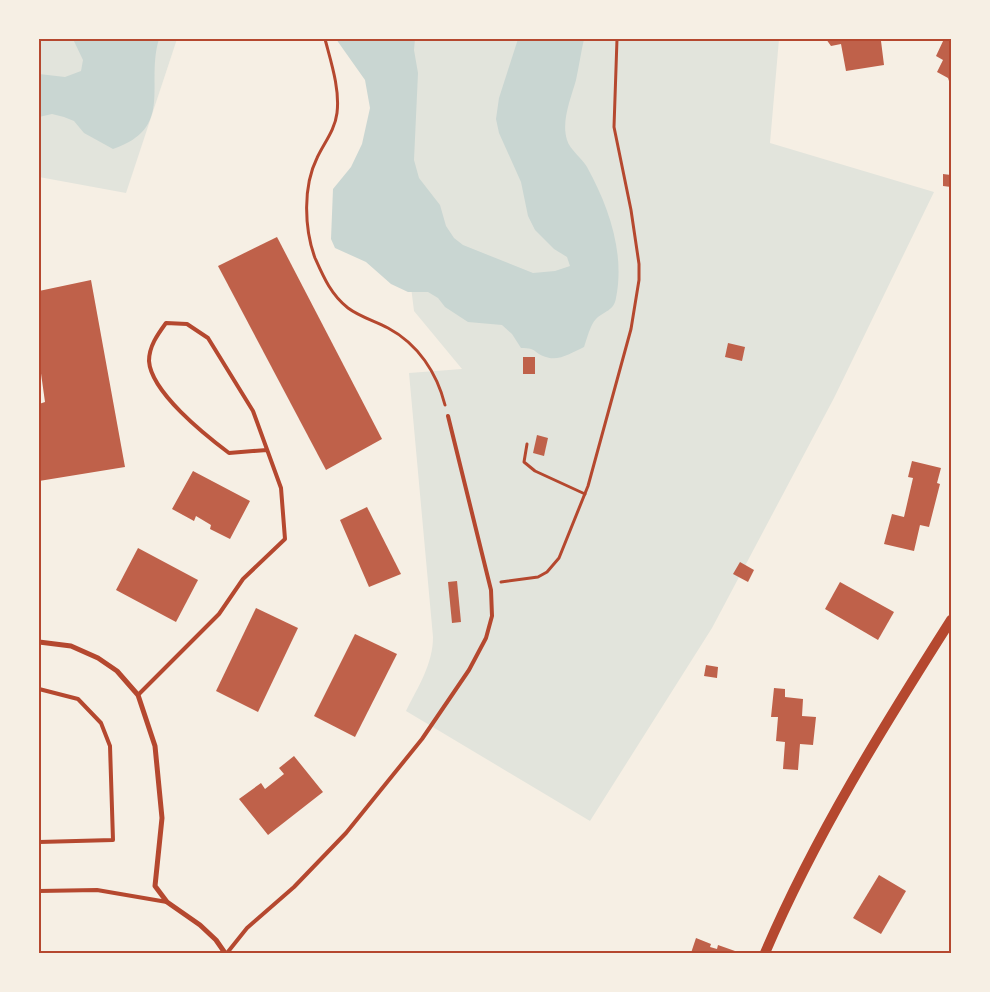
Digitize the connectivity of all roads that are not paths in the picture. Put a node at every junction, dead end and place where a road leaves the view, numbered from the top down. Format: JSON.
{"nodes":[{"id":1,"x":448,"y":416,"type":"road end"},
{"id":2,"x":267,"y":450,"type":"junction"},
{"id":3,"x":951,"y":620,"type":"edge"},
{"id":4,"x":39,"y":642,"type":"edge"},
{"id":5,"x":39,"y":689,"type":"edge"},
{"id":6,"x":138,"y":695,"type":"junction"},
{"id":7,"x":39,"y":842,"type":"edge"},
{"id":8,"x":39,"y":892,"type":"edge"},
{"id":9,"x":167,"y":902,"type":"junction"},
{"id":10,"x":226,"y":953,"type":"edge"},
{"id":11,"x":765,"y":953,"type":"edge"}],
"edges":[{"from":1,"to":10,"type":"lane"},
{"from":2,"to":2,"type":"lane"},
{"from":2,"to":6,"type":"lane"},
{"from":3,"to":11,"type":"main road"},
{"from":4,"to":6,"type":"street"},
{"from":5,"to":7,"type":"lane"},
{"from":6,"to":9,"type":"street"},
{"from":8,"to":9,"type":"lane"},
{"from":9,"to":10,"type":"street"}]}
